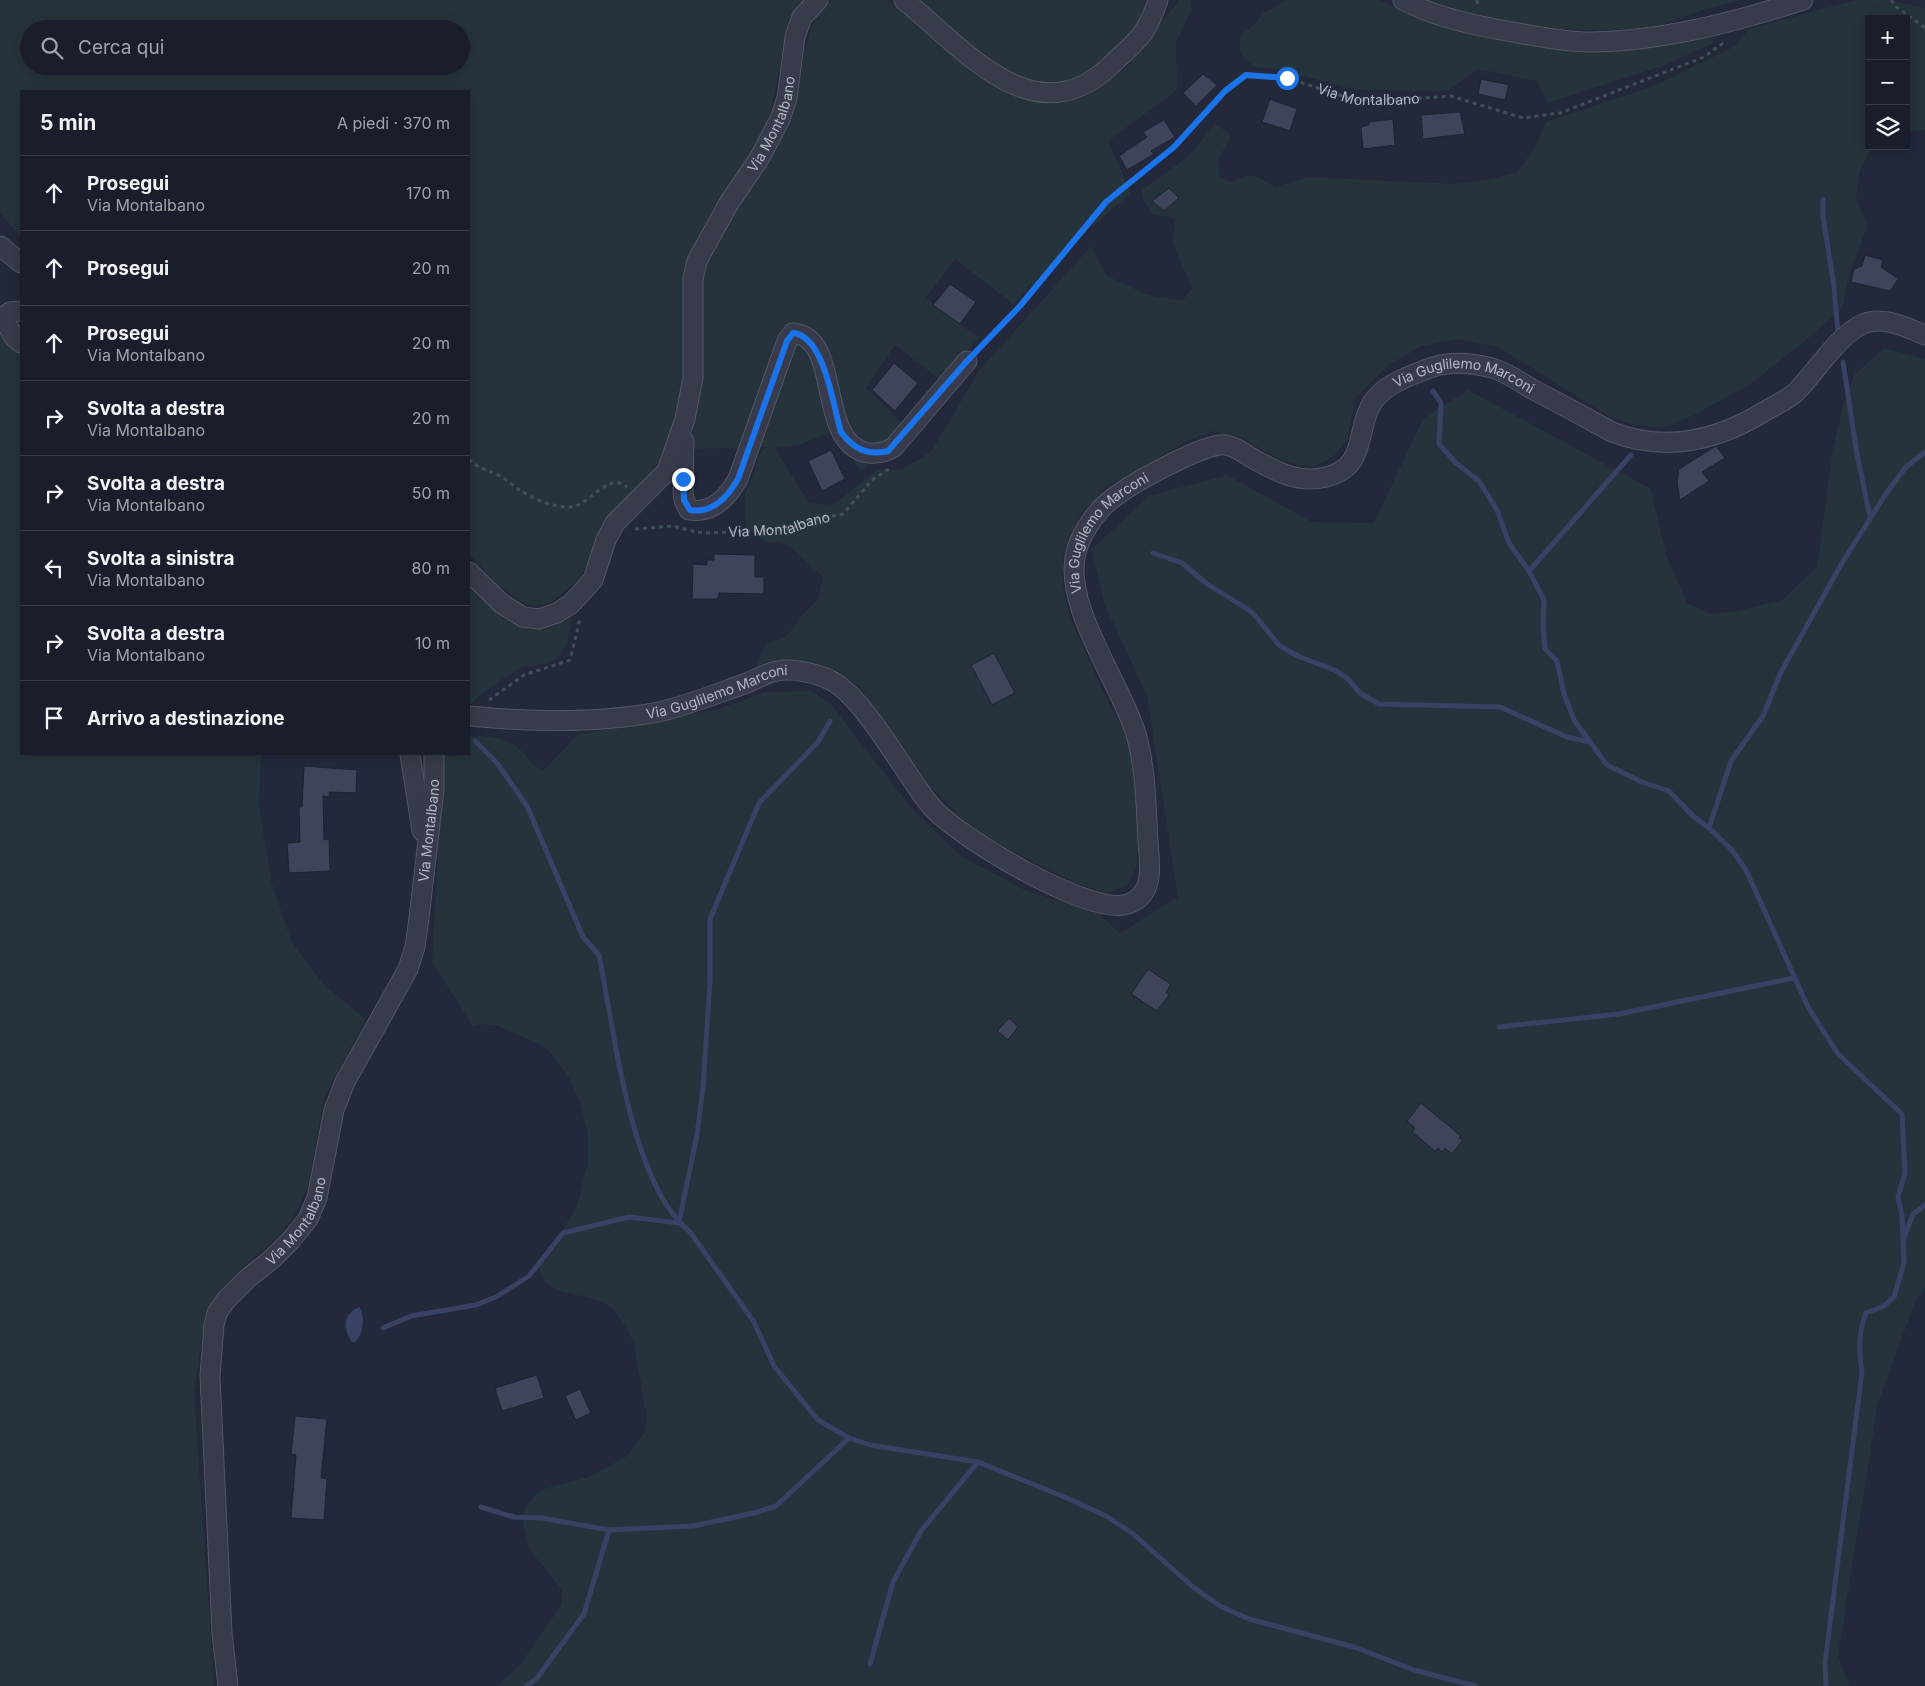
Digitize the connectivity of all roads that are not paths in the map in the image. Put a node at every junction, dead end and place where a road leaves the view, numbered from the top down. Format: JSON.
{"nodes":[{"id":1,"x":818,"y":0,"type":"edge"},
{"id":2,"x":904,"y":0,"type":"edge"},
{"id":3,"x":1158,"y":0,"type":"edge"},
{"id":4,"x":1403,"y":0,"type":"edge"},
{"id":5,"x":1804,"y":0,"type":"edge"},
{"id":6,"x":0,"y":246,"type":"edge"},
{"id":7,"x":20,"y":261,"type":"edge"},
{"id":8,"x":20,"y":311,"type":"edge"},
{"id":9,"x":1925,"y":335,"type":"edge"},
{"id":10,"x":20,"y":342,"type":"edge"},
{"id":11,"x":967,"y":361,"type":"road end"},
{"id":12,"x":685,"y":419,"type":"junction"},
{"id":13,"x":470,"y":573,"type":"edge"},
{"id":14,"x":470,"y":716,"type":"edge"},
{"id":15,"x":410,"y":755,"type":"edge"},
{"id":16,"x":434,"y":755,"type":"edge"},
{"id":17,"x":425,"y":856,"type":"junction"},
{"id":18,"x":228,"y":1686,"type":"edge"}],
"edges":[{"from":1,"to":12,"type":"street","name":"Via Montalbano"},
{"from":2,"to":3,"type":"street"},
{"from":4,"to":5,"type":"street"},
{"from":6,"to":7,"type":"street"},
{"from":8,"to":10,"type":"street"},
{"from":9,"to":14,"type":"street","name":"Via Guglilemo Marconi"},
{"from":11,"to":12,"type":"street","name":"Via Montalbano"},
{"from":12,"to":13,"type":"street","name":"Via Montalbano"},
{"from":15,"to":17,"type":"street"},
{"from":16,"to":17,"type":"street","name":"Via Montalbano"},
{"from":17,"to":18,"type":"street","name":"Via Montalbano"}]}
